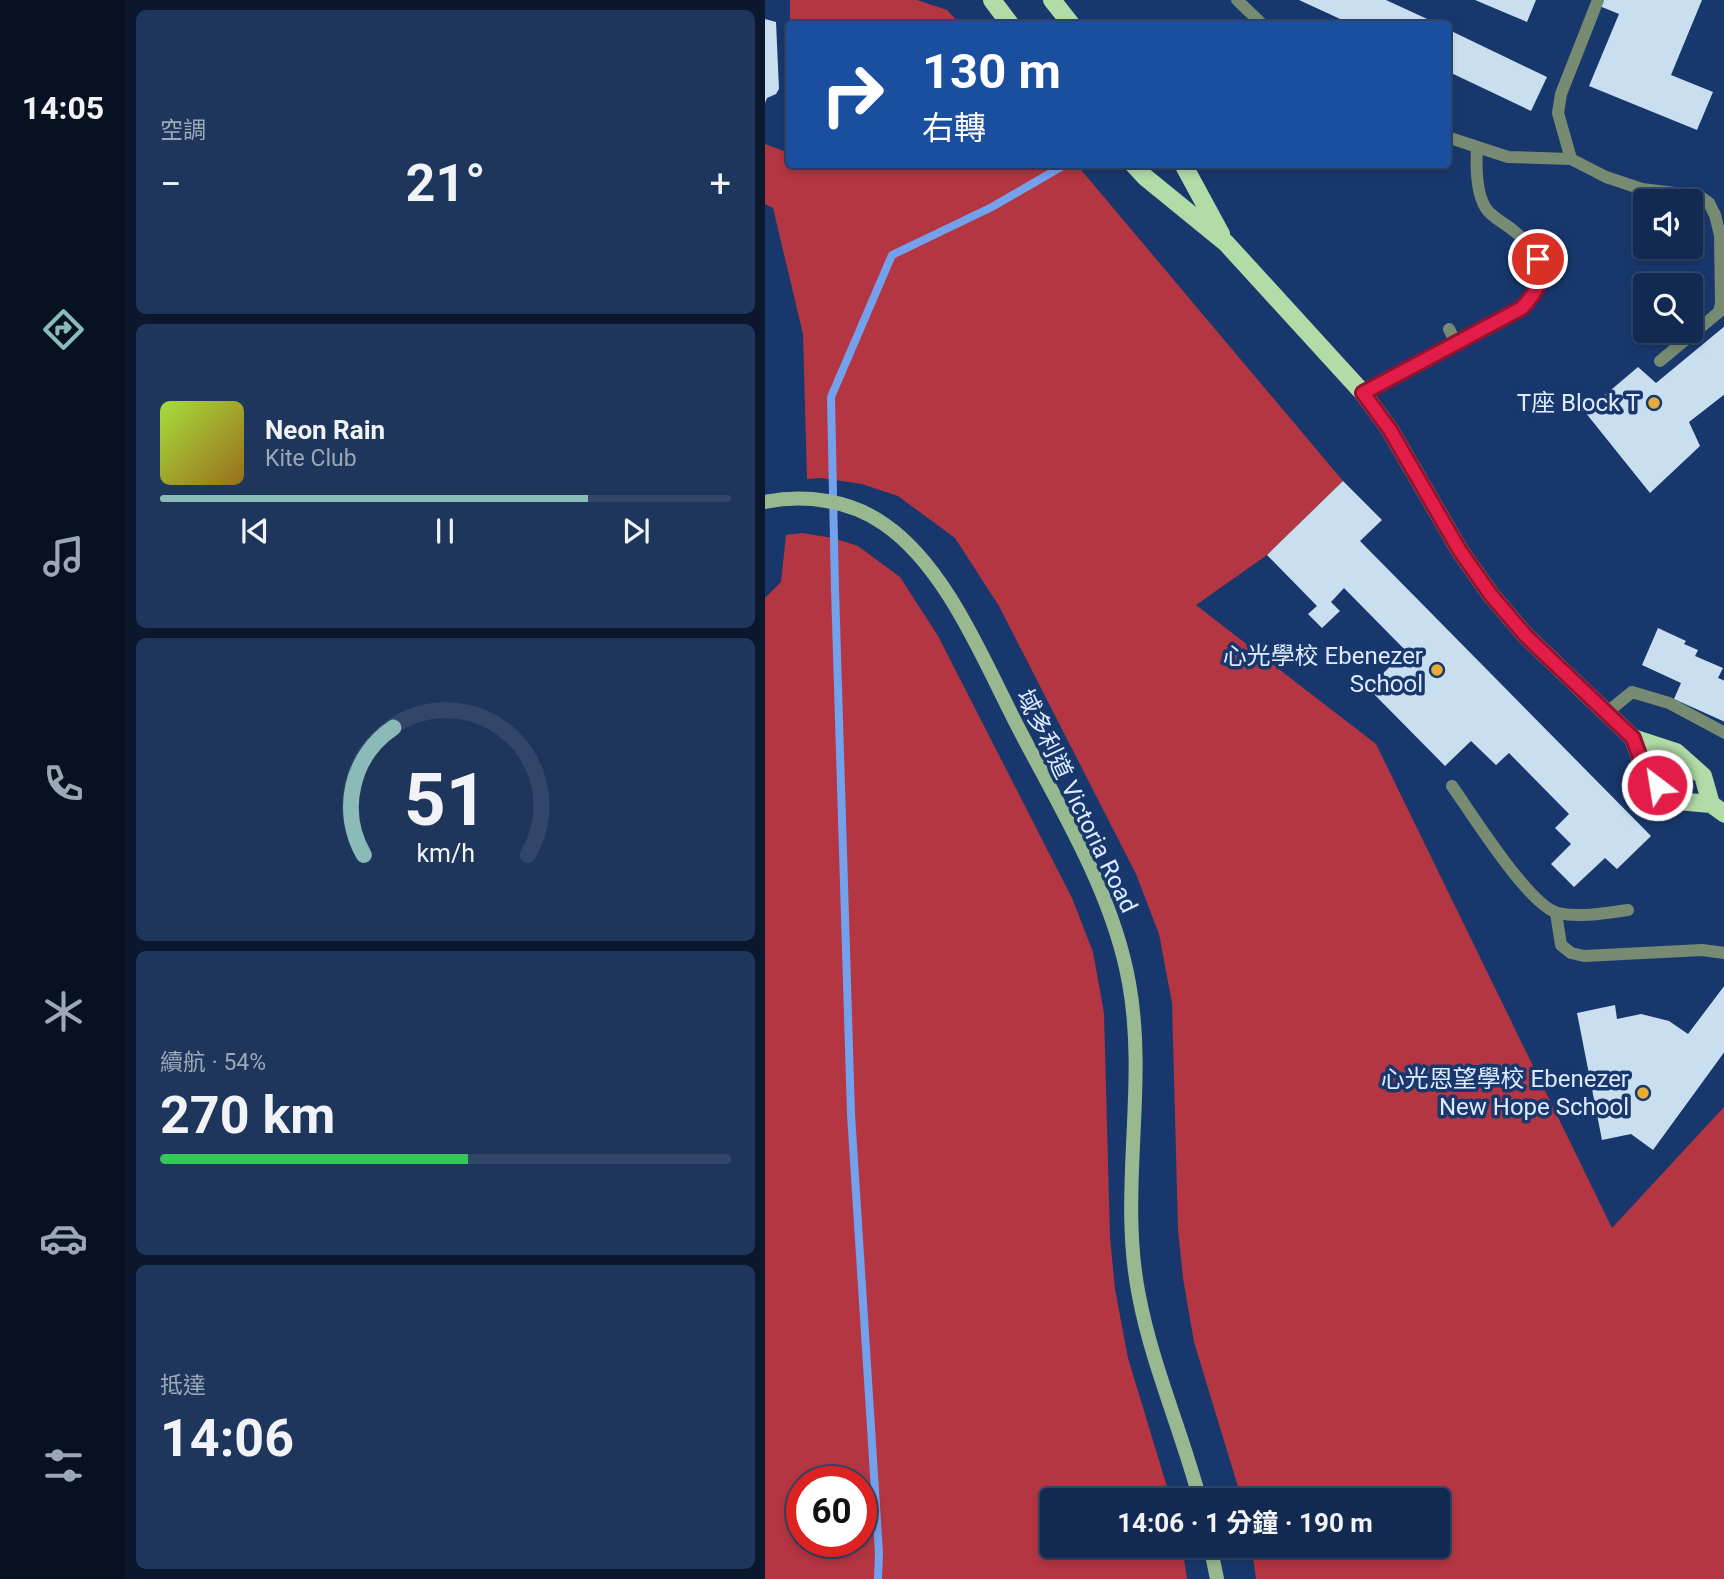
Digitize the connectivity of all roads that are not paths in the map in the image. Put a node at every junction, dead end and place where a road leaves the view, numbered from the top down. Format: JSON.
{"nodes":[{"id":1,"x":992,"y":0,"type":"edge"},
{"id":2,"x":1052,"y":0,"type":"edge"},
{"id":3,"x":1238,"y":0,"type":"edge"},
{"id":4,"x":1598,"y":0,"type":"edge"},
{"id":5,"x":1008,"y":21,"type":"edge"},
{"id":6,"x":1069,"y":21,"type":"edge"},
{"id":7,"x":1258,"y":21,"type":"edge"},
{"id":8,"x":1451,"y":138,"type":"edge"},
{"id":9,"x":1477,"y":147,"type":"junction"},
{"id":10,"x":1571,"y":159,"type":"junction"},
{"id":11,"x":1137,"y":168,"type":"edge"},
{"id":12,"x":1185,"y":168,"type":"edge"},
{"id":13,"x":1226,"y":243,"type":"junction"},
{"id":14,"x":1449,"y":329,"type":"dead end"},
{"id":15,"x":1456,"y":343,"type":"junction"},
{"id":16,"x":1660,"y":361,"type":"dead end"},
{"id":17,"x":1363,"y":393,"type":"junction"},
{"id":18,"x":769,"y":501,"type":"edge"},
{"id":19,"x":1605,"y":713,"type":"junction"},
{"id":20,"x":1724,"y":733,"type":"edge"},
{"id":21,"x":1633,"y":738,"type":"junction"},
{"id":22,"x":1452,"y":786,"type":"dead end"},
{"id":23,"x":1718,"y":809,"type":"edge"},
{"id":24,"x":1628,"y":910,"type":"dead end"},
{"id":25,"x":1556,"y":913,"type":"junction"},
{"id":26,"x":1724,"y":953,"type":"edge"},
{"id":27,"x":1196,"y":1488,"type":"edge"},
{"id":28,"x":1213,"y":1558,"type":"edge"},
{"id":29,"x":1217,"y":1579,"type":"edge"}],
"edges":[{"from":1,"to":5,"type":"main road"},
{"from":2,"to":6,"type":"main road"},
{"from":3,"to":7,"type":"lane"},
{"from":4,"to":10,"type":"lane"},
{"from":8,"to":9,"type":"lane"},
{"from":9,"to":10,"type":"lane"},
{"from":9,"to":15,"type":"lane"},
{"from":10,"to":16,"type":"lane"},
{"from":11,"to":13,"type":"main road"},
{"from":12,"to":13,"type":"main road"},
{"from":13,"to":17,"type":"main road"},
{"from":14,"to":15,"type":"lane"},
{"from":15,"to":17,"type":"lane"},
{"from":17,"to":19,"type":"main road"},
{"from":18,"to":27,"type":"main road","name":"域多利道 Victoria Road"},
{"from":19,"to":20,"type":"lane"},
{"from":19,"to":21,"type":"main road"},
{"from":21,"to":23,"type":"main road"},
{"from":21,"to":23,"type":"main road"},
{"from":22,"to":25,"type":"lane"},
{"from":24,"to":25,"type":"lane"},
{"from":25,"to":26,"type":"lane"},
{"from":28,"to":29,"type":"main road"}]}
